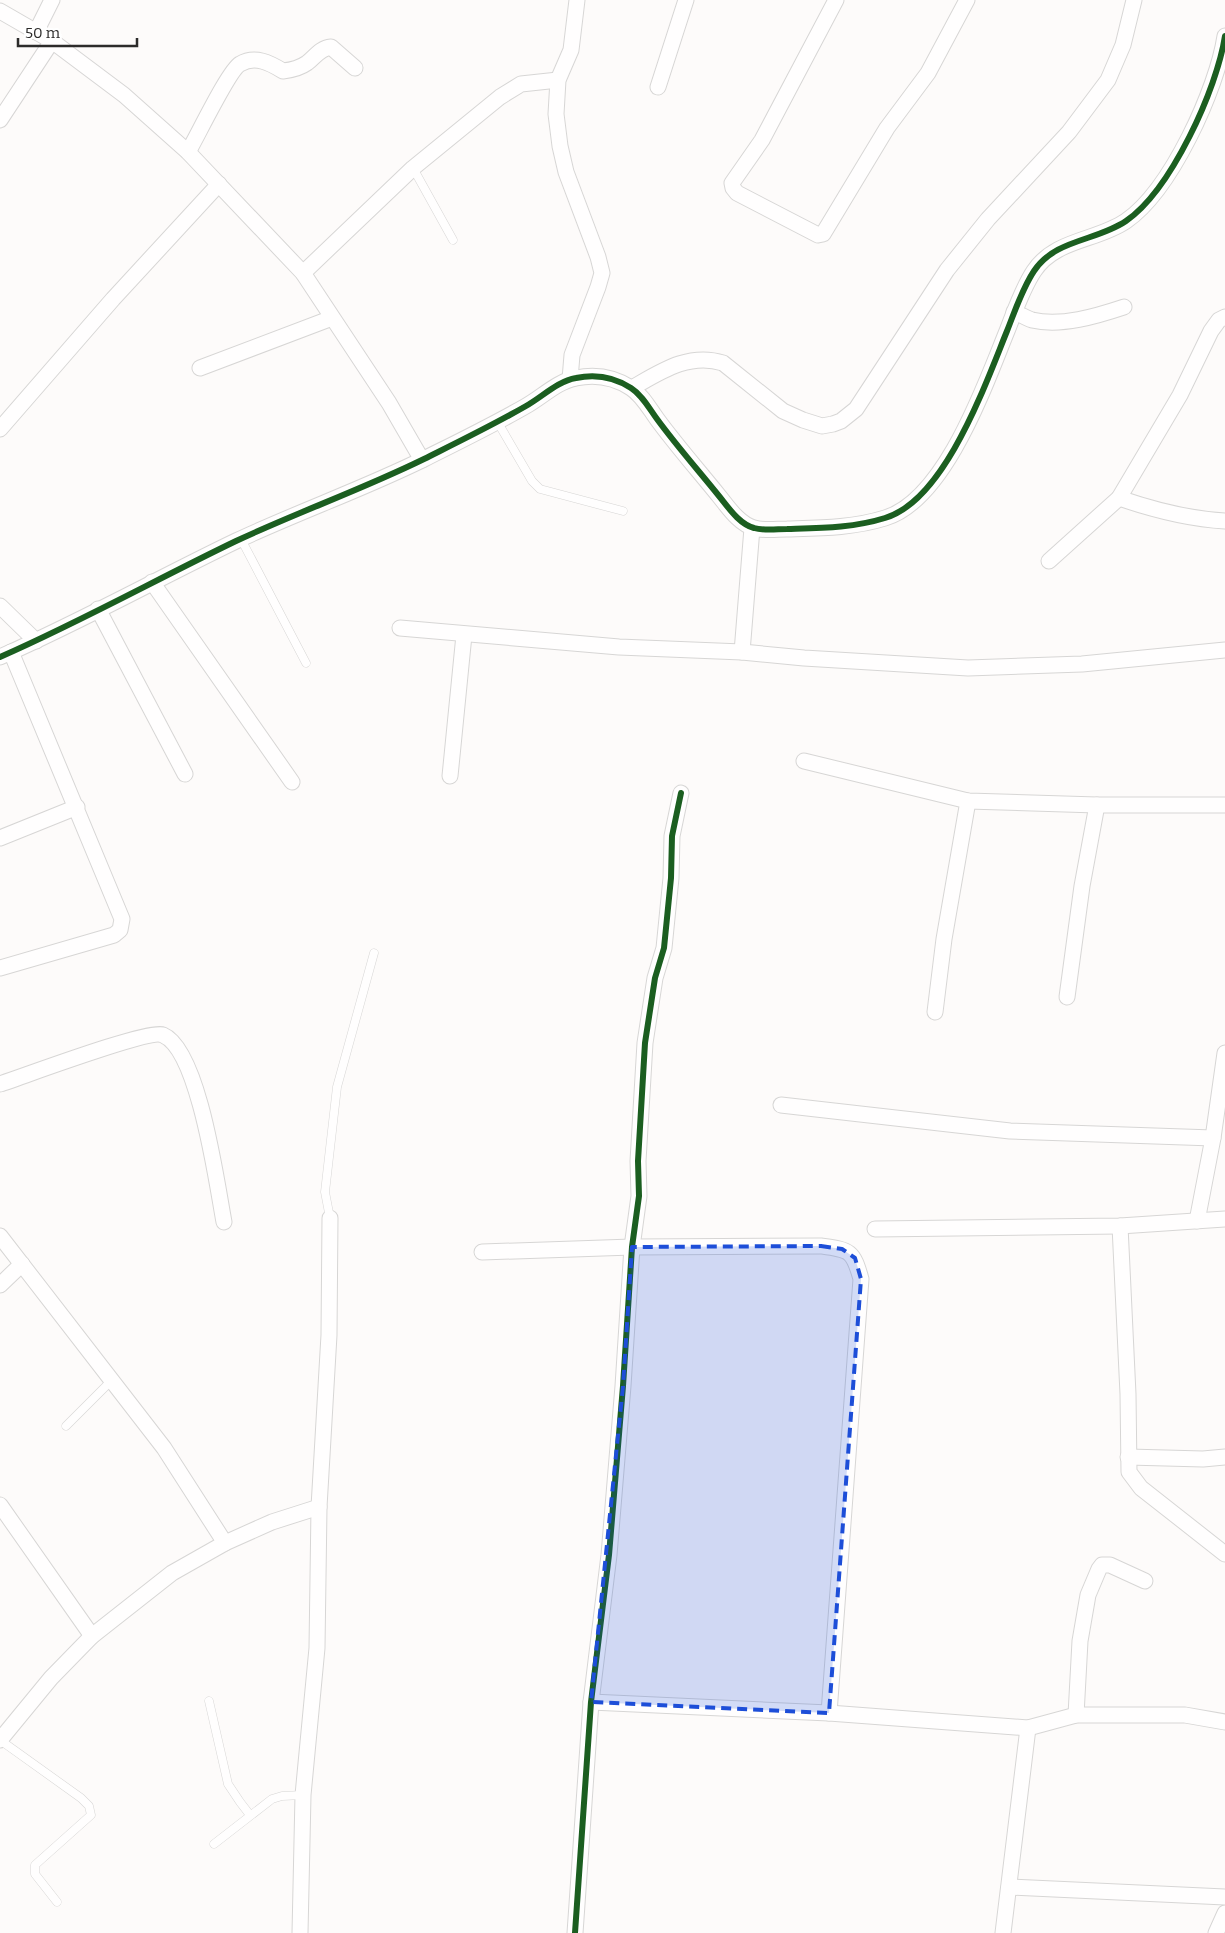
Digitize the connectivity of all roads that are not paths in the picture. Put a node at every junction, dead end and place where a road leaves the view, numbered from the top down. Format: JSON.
{"nodes":[{"id":1,"x":52,"y":0,"type":"edge"},
{"id":2,"x":577,"y":0,"type":"edge"},
{"id":3,"x":686,"y":0,"type":"edge"},
{"id":4,"x":836,"y":0,"type":"edge"},
{"id":5,"x":967,"y":0,"type":"edge"},
{"id":6,"x":1134,"y":0,"type":"edge"},
{"id":7,"x":0,"y":11,"type":"edge"},
{"id":8,"x":36,"y":32,"type":"junction"},
{"id":9,"x":1225,"y":36,"type":"edge"},
{"id":10,"x":52,"y":41,"type":"junction"},
{"id":11,"x":1224,"y":54,"type":"edge"},
{"id":12,"x":355,"y":68,"type":"dead end"},
{"id":13,"x":558,"y":80,"type":"junction"},
{"id":14,"x":658,"y":87,"type":"dead end"},
{"id":15,"x":0,"y":120,"type":"edge"},
{"id":16,"x":188,"y":152,"type":"junction"},
{"id":17,"x":413,"y":168,"type":"junction"},
{"id":18,"x":219,"y":184,"type":"junction"},
{"id":19,"x":453,"y":240,"type":"dead end"},
{"id":20,"x":302,"y":273,"type":"junction"},
{"id":21,"x":1124,"y":307,"type":"dead end"},
{"id":22,"x":1014,"y":312,"type":"junction"},
{"id":23,"x":1225,"y":317,"type":"edge"},
{"id":24,"x":332,"y":318,"type":"junction"},
{"id":25,"x":200,"y":368,"type":"dead end"},
{"id":26,"x":570,"y":379,"type":"junction"},
{"id":27,"x":632,"y":388,"type":"junction"},
{"id":28,"x":497,"y":421,"type":"junction"},
{"id":29,"x":0,"y":429,"type":"edge"},
{"id":30,"x":422,"y":460,"type":"junction"},
{"id":31,"x":1119,"y":498,"type":"junction"},
{"id":32,"x":623,"y":511,"type":"dead end"},
{"id":33,"x":1225,"y":521,"type":"edge"},
{"id":34,"x":752,"y":528,"type":"junction"},
{"id":35,"x":241,"y":539,"type":"junction"},
{"id":36,"x":1050,"y":561,"type":"dead end"},
{"id":37,"x":152,"y":582,"type":"junction"},
{"id":38,"x":0,"y":606,"type":"edge"},
{"id":39,"x":98,"y":609,"type":"junction"},
{"id":40,"x":400,"y":628,"type":"dead end"},
{"id":41,"x":464,"y":635,"type":"junction"},
{"id":42,"x":36,"y":641,"type":"junction"},
{"id":43,"x":1225,"y":650,"type":"edge"},
{"id":44,"x":742,"y":652,"type":"junction"},
{"id":45,"x":5,"y":654,"type":"edge"},
{"id":46,"x":306,"y":663,"type":"dead end"},
{"id":47,"x":804,"y":761,"type":"dead end"},
{"id":48,"x":185,"y":774,"type":"dead end"},
{"id":49,"x":450,"y":776,"type":"dead end"},
{"id":50,"x":292,"y":782,"type":"dead end"},
{"id":51,"x":681,"y":793,"type":"dead end"},
{"id":52,"x":968,"y":801,"type":"junction"},
{"id":53,"x":1098,"y":805,"type":"junction"},
{"id":54,"x":1225,"y":805,"type":"edge"},
{"id":55,"x":77,"y":807,"type":"junction"},
{"id":56,"x":0,"y":838,"type":"edge"},
{"id":57,"x":374,"y":953,"type":"dead end"},
{"id":58,"x":0,"y":968,"type":"edge"},
{"id":59,"x":1067,"y":997,"type":"dead end"},
{"id":60,"x":935,"y":1012,"type":"dead end"},
{"id":61,"x":1225,"y":1053,"type":"edge"},
{"id":62,"x":0,"y":1084,"type":"edge"},
{"id":63,"x":781,"y":1105,"type":"dead end"},
{"id":64,"x":1213,"y":1138,"type":"junction"},
{"id":65,"x":330,"y":1218,"type":"joint"},
{"id":66,"x":1225,"y":1219,"type":"edge"},
{"id":67,"x":1197,"y":1221,"type":"junction"},
{"id":68,"x":224,"y":1222,"type":"dead end"},
{"id":69,"x":1120,"y":1226,"type":"junction"},
{"id":70,"x":875,"y":1229,"type":"dead end"},
{"id":71,"x":0,"y":1236,"type":"edge"},
{"id":72,"x":632,"y":1247,"type":"junction"},
{"id":73,"x":482,"y":1252,"type":"dead end"},
{"id":74,"x":22,"y":1264,"type":"junction"},
{"id":75,"x":0,"y":1285,"type":"edge"},
{"id":76,"x":111,"y":1381,"type":"junction"},
{"id":77,"x":66,"y":1426,"type":"dead end"},
{"id":78,"x":1225,"y":1457,"type":"edge"},
{"id":79,"x":1128,"y":1458,"type":"junction"},
{"id":80,"x":0,"y":1505,"type":"edge"},
{"id":81,"x":319,"y":1507,"type":"junction"},
{"id":82,"x":225,"y":1543,"type":"junction"},
{"id":83,"x":1225,"y":1554,"type":"edge"},
{"id":84,"x":1145,"y":1581,"type":"dead end"},
{"id":85,"x":92,"y":1636,"type":"junction"},
{"id":86,"x":209,"y":1701,"type":"dead end"},
{"id":87,"x":591,"y":1702,"type":"junction"},
{"id":88,"x":829,"y":1713,"type":"junction"},
{"id":89,"x":1076,"y":1715,"type":"junction"},
{"id":90,"x":1225,"y":1722,"type":"edge"},
{"id":91,"x":1028,"y":1728,"type":"junction"},
{"id":92,"x":0,"y":1740,"type":"edge"},
{"id":93,"x":303,"y":1795,"type":"junction"},
{"id":94,"x":250,"y":1815,"type":"junction"},
{"id":95,"x":214,"y":1844,"type":"dead end"},
{"id":96,"x":1009,"y":1887,"type":"junction"},
{"id":97,"x":1225,"y":1897,"type":"edge"},
{"id":98,"x":57,"y":1902,"type":"dead end"},
{"id":99,"x":1225,"y":1913,"type":"edge"},
{"id":100,"x":300,"y":1933,"type":"edge"},
{"id":101,"x":575,"y":1933,"type":"edge"},
{"id":102,"x":1003,"y":1933,"type":"edge"},
{"id":103,"x":1216,"y":1933,"type":"edge"}],
"edges":[{"from":1,"to":8,"type":"street"},
{"from":2,"to":13,"type":"street"},
{"from":3,"to":14,"type":"street"},
{"from":4,"to":5,"type":"street"},
{"from":6,"to":27,"type":"street"},
{"from":7,"to":8,"type":"street"},
{"from":8,"to":10,"type":"street"},
{"from":9,"to":11,"type":"street"},
{"from":10,"to":15,"type":"street"},
{"from":10,"to":16,"type":"street"},
{"from":11,"to":22,"type":"street"},
{"from":12,"to":16,"type":"street"},
{"from":13,"to":17,"type":"street"},
{"from":13,"to":26,"type":"street"},
{"from":16,"to":18,"type":"street"},
{"from":17,"to":19,"type":"lane"},
{"from":17,"to":20,"type":"street"},
{"from":18,"to":20,"type":"street"},
{"from":18,"to":29,"type":"street"},
{"from":20,"to":24,"type":"street"},
{"from":21,"to":22,"type":"street"},
{"from":22,"to":34,"type":"street"},
{"from":23,"to":31,"type":"street"},
{"from":24,"to":25,"type":"street"},
{"from":24,"to":30,"type":"street"},
{"from":26,"to":27,"type":"street"},
{"from":26,"to":28,"type":"street"},
{"from":27,"to":34,"type":"street"},
{"from":28,"to":30,"type":"street"},
{"from":28,"to":32,"type":"lane"},
{"from":30,"to":35,"type":"street"},
{"from":31,"to":33,"type":"street"},
{"from":31,"to":36,"type":"street"},
{"from":34,"to":44,"type":"street"},
{"from":35,"to":37,"type":"street"},
{"from":35,"to":46,"type":"lane"},
{"from":37,"to":39,"type":"street"},
{"from":37,"to":50,"type":"street"},
{"from":38,"to":42,"type":"street"},
{"from":39,"to":42,"type":"street"},
{"from":39,"to":48,"type":"street"},
{"from":40,"to":41,"type":"street"},
{"from":41,"to":44,"type":"street"},
{"from":41,"to":49,"type":"street"},
{"from":42,"to":45,"type":"street"},
{"from":43,"to":44,"type":"street"},
{"from":45,"to":55,"type":"street"},
{"from":47,"to":52,"type":"street"},
{"from":51,"to":72,"type":"street"},
{"from":52,"to":53,"type":"street"},
{"from":52,"to":60,"type":"street"},
{"from":53,"to":54,"type":"street"},
{"from":53,"to":59,"type":"street"},
{"from":55,"to":56,"type":"street"},
{"from":55,"to":58,"type":"street"},
{"from":57,"to":65,"type":"lane"},
{"from":61,"to":64,"type":"street"},
{"from":62,"to":68,"type":"street"},
{"from":63,"to":64,"type":"street"},
{"from":64,"to":67,"type":"street"},
{"from":65,"to":81,"type":"street"},
{"from":66,"to":67,"type":"street"},
{"from":67,"to":69,"type":"street"},
{"from":69,"to":70,"type":"street"},
{"from":69,"to":79,"type":"street"},
{"from":71,"to":74,"type":"street"},
{"from":72,"to":73,"type":"street"},
{"from":72,"to":87,"type":"street"},
{"from":72,"to":88,"type":"street"},
{"from":74,"to":75,"type":"street"},
{"from":74,"to":76,"type":"street"},
{"from":76,"to":77,"type":"lane"},
{"from":76,"to":82,"type":"street"},
{"from":78,"to":79,"type":"street"},
{"from":79,"to":83,"type":"street"},
{"from":80,"to":85,"type":"street"},
{"from":81,"to":82,"type":"street"},
{"from":81,"to":93,"type":"street"},
{"from":82,"to":85,"type":"street"},
{"from":84,"to":89,"type":"street"},
{"from":85,"to":92,"type":"street"},
{"from":86,"to":94,"type":"lane"},
{"from":87,"to":88,"type":"street"},
{"from":87,"to":101,"type":"street"},
{"from":88,"to":91,"type":"street"},
{"from":89,"to":90,"type":"street"},
{"from":89,"to":91,"type":"street"},
{"from":91,"to":96,"type":"street"},
{"from":92,"to":98,"type":"lane"},
{"from":93,"to":94,"type":"lane"},
{"from":93,"to":100,"type":"street"},
{"from":94,"to":95,"type":"lane"},
{"from":96,"to":97,"type":"street"},
{"from":96,"to":102,"type":"street"},
{"from":99,"to":103,"type":"street"}]}
